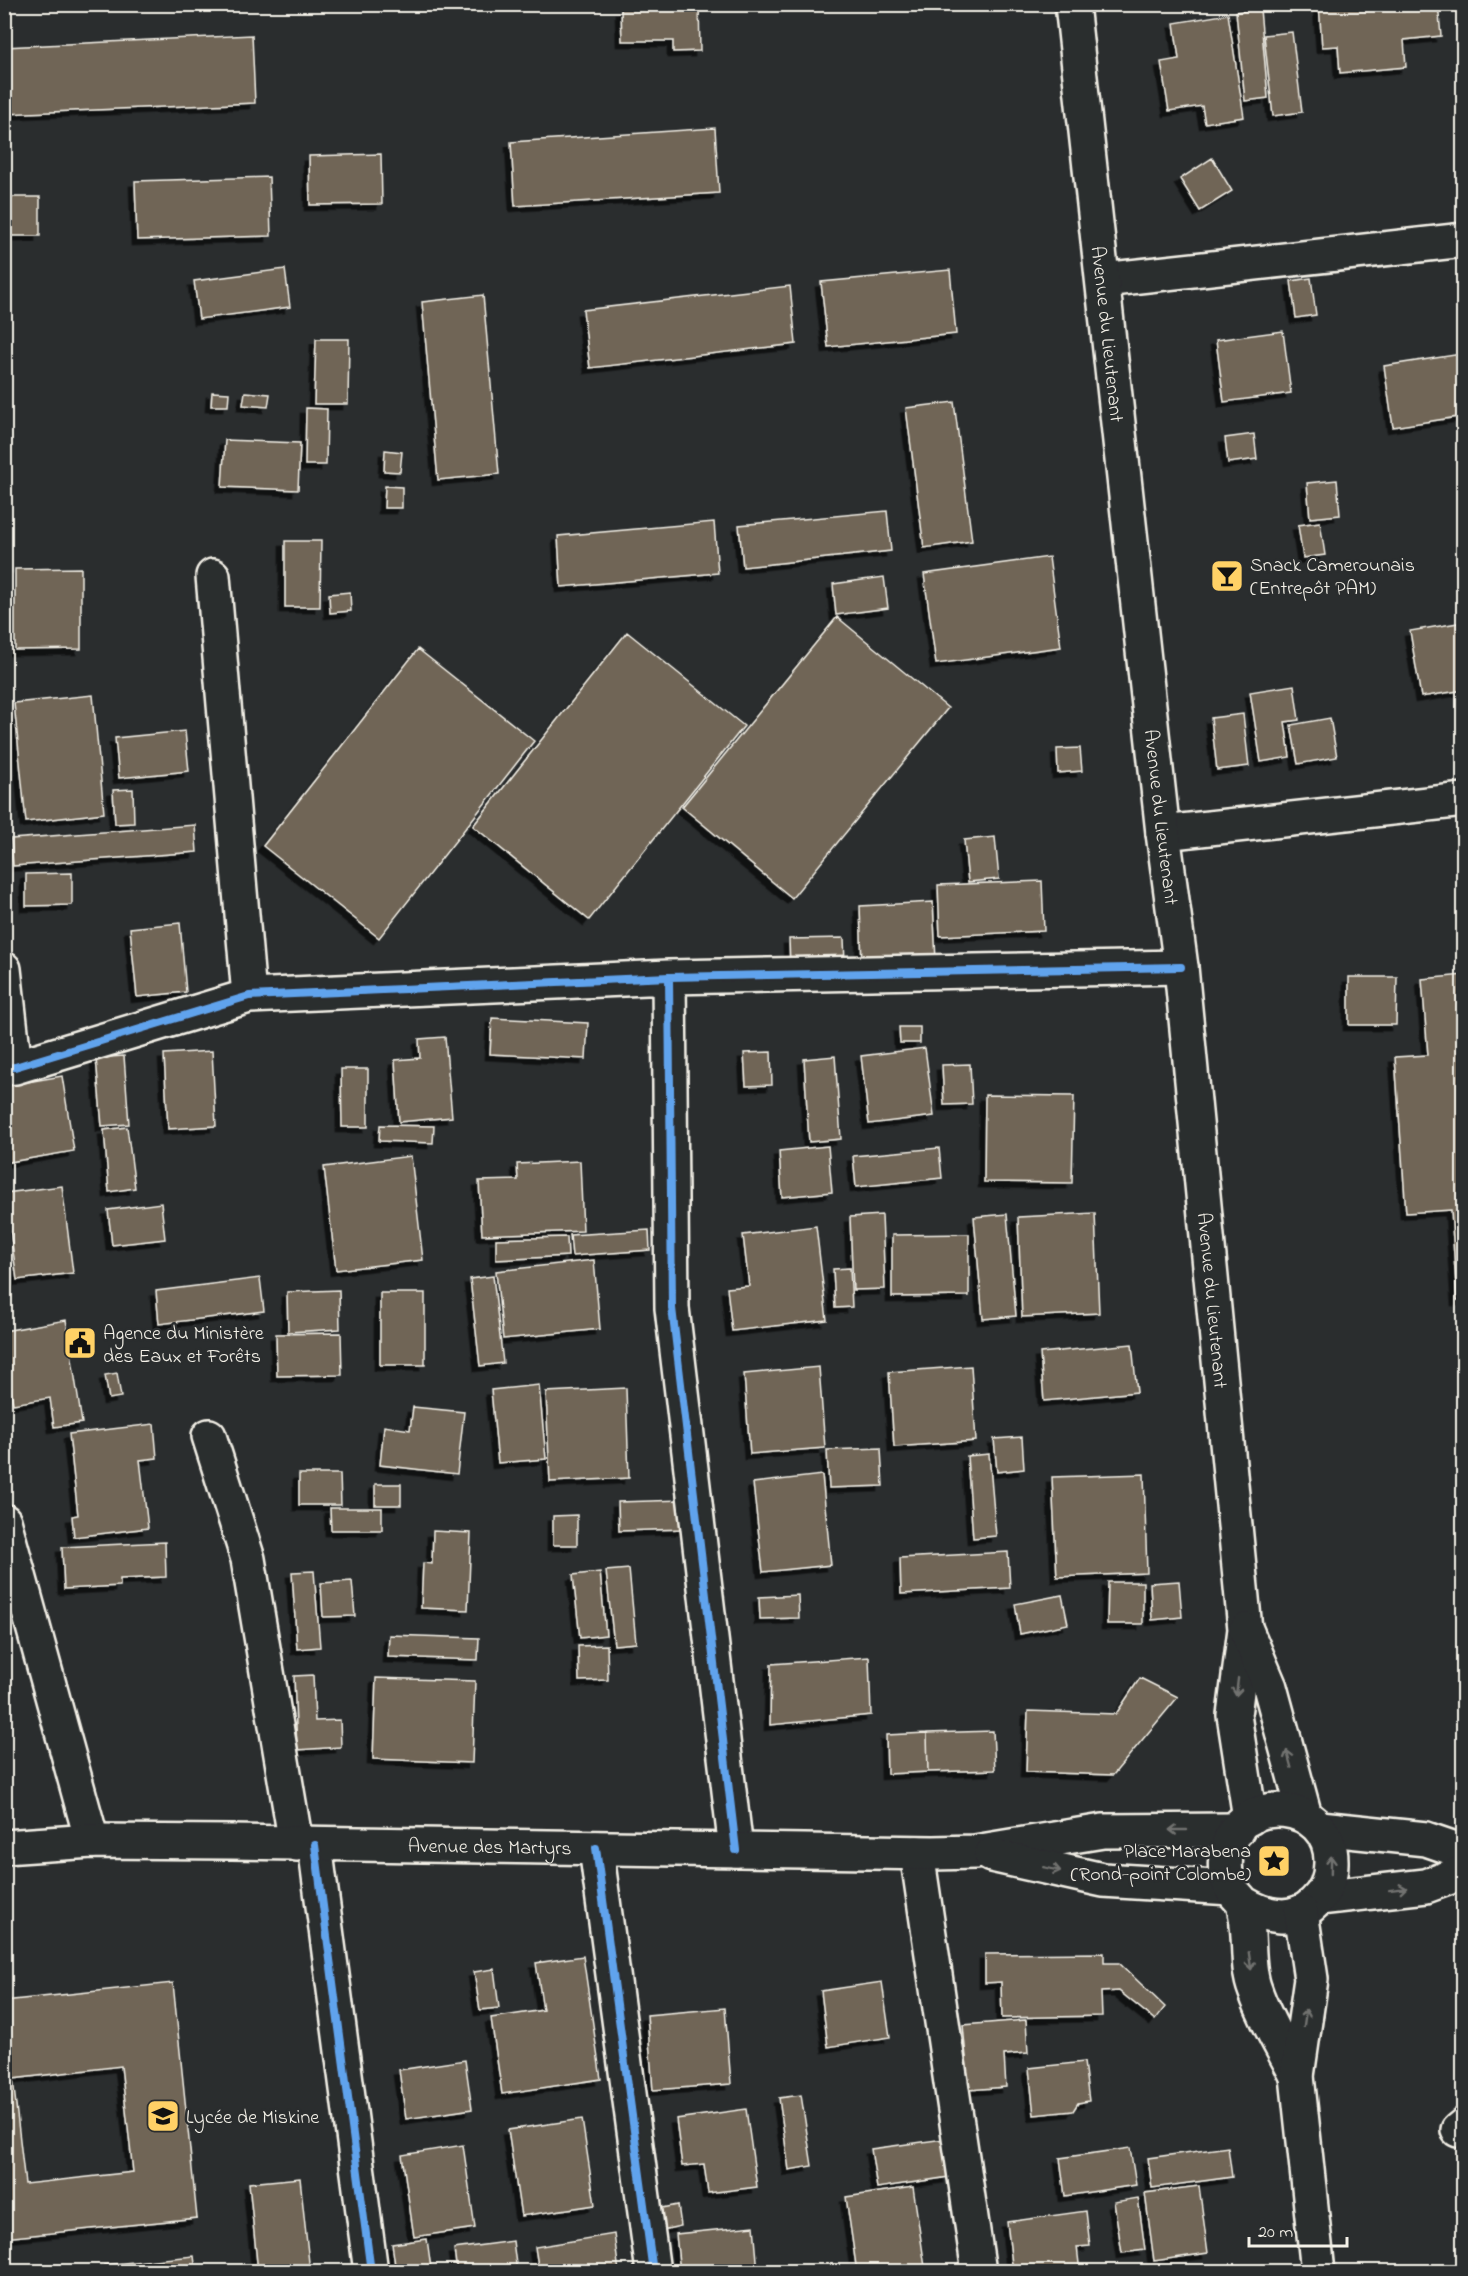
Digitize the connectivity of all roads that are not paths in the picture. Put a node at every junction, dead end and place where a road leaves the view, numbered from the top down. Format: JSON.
{"nodes":[{"id":1,"x":1072,"y":4,"type":"edge"},
{"id":2,"x":1464,"y":240,"type":"edge"},
{"id":3,"x":1103,"y":280,"type":"junction"},
{"id":4,"x":213,"y":576,"type":"dead end"},
{"id":5,"x":1464,"y":800,"type":"edge"},
{"id":6,"x":1163,"y":833,"type":"junction"},
{"id":7,"x":1181,"y":967,"type":"junction"},
{"id":8,"x":4,"y":969,"type":"edge"},
{"id":9,"x":669,"y":977,"type":"junction"},
{"id":10,"x":249,"y":996,"type":"junction"},
{"id":11,"x":10,"y":1068,"type":"edge"},
{"id":12,"x":209,"y":1436,"type":"dead end"},
{"id":13,"x":4,"y":1521,"type":"edge"},
{"id":14,"x":1245,"y":1629,"type":"junction"},
{"id":15,"x":1312,"y":1822,"type":"junction"},
{"id":16,"x":1243,"y":1824,"type":"junction"},
{"id":17,"x":92,"y":1841,"type":"junction"},
{"id":18,"x":305,"y":1844,"type":"junction"},
{"id":19,"x":4,"y":1847,"type":"edge"},
{"id":20,"x":596,"y":1848,"type":"junction"},
{"id":21,"x":736,"y":1850,"type":"junction"},
{"id":22,"x":975,"y":1852,"type":"junction"},
{"id":23,"x":1464,"y":1852,"type":"edge"},
{"id":24,"x":917,"y":1853,"type":"junction"},
{"id":25,"x":1464,"y":1872,"type":"edge"},
{"id":26,"x":1237,"y":1896,"type":"junction"},
{"id":27,"x":1310,"y":1905,"type":"junction"},
{"id":28,"x":1297,"y":2076,"type":"junction"},
{"id":29,"x":371,"y":2271,"type":"edge"},
{"id":30,"x":653,"y":2271,"type":"edge"},
{"id":31,"x":979,"y":2271,"type":"edge"},
{"id":32,"x":1318,"y":2271,"type":"edge"}],
"edges":[{"from":1,"to":3,"type":"street","name":"Avenue du Lieutenant"},
{"from":2,"to":3,"type":"street"},
{"from":3,"to":6,"type":"street","name":"Avenue du Lieutenant"},
{"from":4,"to":10,"type":"street"},
{"from":5,"to":6,"type":"street"},
{"from":6,"to":7,"type":"street","name":"Avenue du Lieutenant"},
{"from":7,"to":9,"type":"street"},
{"from":7,"to":14,"type":"street","name":"Avenue du Lieutenant"},
{"from":8,"to":11,"type":"street"},
{"from":9,"to":10,"type":"street"},
{"from":9,"to":21,"type":"street"},
{"from":10,"to":11,"type":"street"},
{"from":12,"to":18,"type":"street"},
{"from":13,"to":17,"type":"street"},
{"from":15,"to":14,"type":"street","name":"Avenue du Lieutenant","one_way":true},
{"from":14,"to":16,"type":"street","name":"Avenue du Lieutenant","one_way":true},
{"from":15,"to":16,"type":"street"},
{"from":15,"to":23,"type":"street"},
{"from":27,"to":15,"type":"street","one_way":true},
{"from":16,"to":22,"type":"street","name":"Avenue des Martyrs","one_way":true},
{"from":16,"to":26,"type":"street"},
{"from":17,"to":18,"type":"street","name":"Avenue des Martyrs"},
{"from":17,"to":19,"type":"street","name":"Avenue des Martyrs"},
{"from":18,"to":20,"type":"street","name":"Avenue des Martyrs"},
{"from":18,"to":29,"type":"street"},
{"from":20,"to":21,"type":"street","name":"Avenue des Martyrs"},
{"from":20,"to":30,"type":"street"},
{"from":21,"to":24,"type":"street","name":"Avenue des Martyrs"},
{"from":22,"to":24,"type":"street","name":"Avenue des Martyrs"},
{"from":22,"to":26,"type":"street","name":"Avenue des Martyrs","one_way":true},
{"from":24,"to":31,"type":"street"},
{"from":27,"to":25,"type":"street","one_way":true},
{"from":26,"to":27,"type":"street"},
{"from":26,"to":28,"type":"street","one_way":true},
{"from":28,"to":27,"type":"street","one_way":true},
{"from":28,"to":32,"type":"street"}]}
